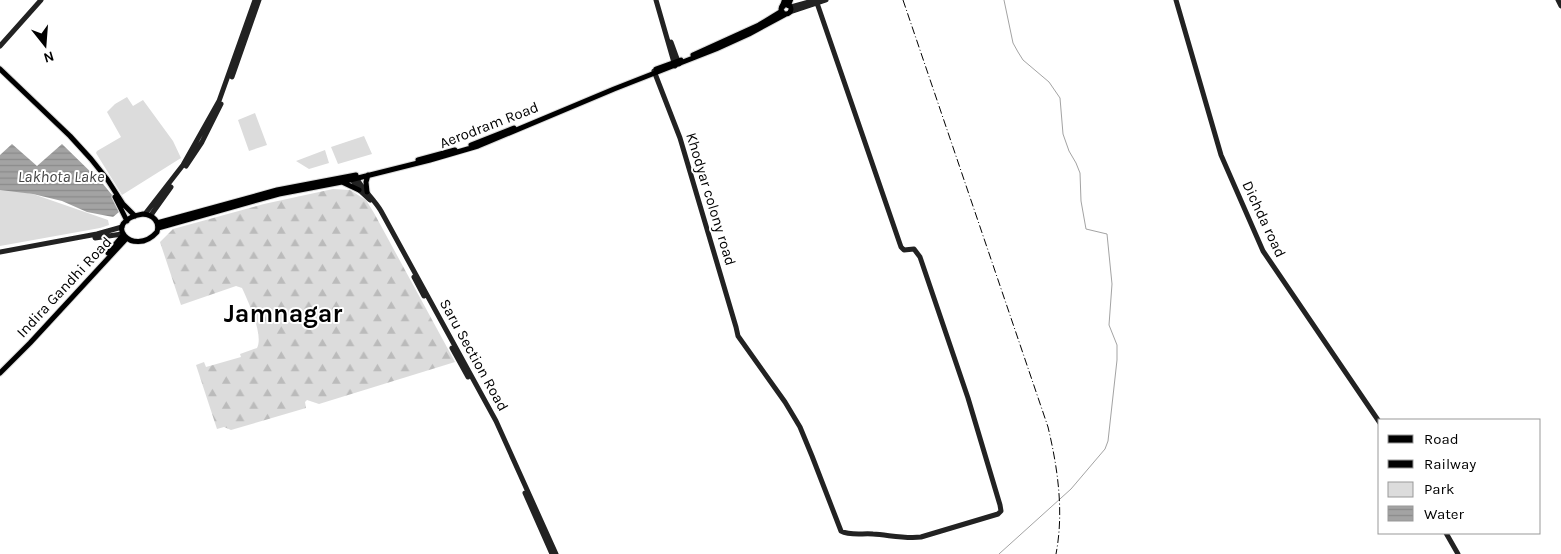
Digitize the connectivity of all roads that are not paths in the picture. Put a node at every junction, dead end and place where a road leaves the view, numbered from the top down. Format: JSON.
{"nodes":[{"id":1,"x":41,"y":0,"type":"edge"},
{"id":2,"x":255,"y":0,"type":"edge"},
{"id":3,"x":259,"y":0,"type":"edge"},
{"id":4,"x":658,"y":0,"type":"edge"},
{"id":5,"x":826,"y":0,"type":"edge"},
{"id":6,"x":1176,"y":0,"type":"edge"},
{"id":7,"x":1558,"y":0,"type":"edge"},
{"id":8,"x":817,"y":2,"type":"edge"},
{"id":9,"x":1561,"y":6,"type":"edge"},
{"id":10,"x":787,"y":7,"type":"edge"},
{"id":11,"x":0,"y":46,"type":"edge"},
{"id":12,"x":676,"y":64,"type":"junction"},
{"id":13,"x":0,"y":70,"type":"edge"},
{"id":14,"x":654,"y":72,"type":"junction"},
{"id":15,"x":68,"y":135,"type":"junction"},
{"id":16,"x":368,"y":175,"type":"junction"},
{"id":17,"x":354,"y":178,"type":"junction"},
{"id":18,"x":342,"y":182,"type":"junction"},
{"id":19,"x":360,"y":190,"type":"junction"},
{"id":20,"x":367,"y":192,"type":"junction"},
{"id":21,"x":148,"y":215,"type":"junction"},
{"id":22,"x":135,"y":216,"type":"junction"},
{"id":23,"x":127,"y":221,"type":"junction"},
{"id":24,"x":158,"y":225,"type":"junction"},
{"id":25,"x":122,"y":227,"type":"junction"},
{"id":26,"x":124,"y":236,"type":"junction"},
{"id":27,"x":0,"y":254,"type":"edge"},
{"id":28,"x":0,"y":369,"type":"edge"},
{"id":29,"x":0,"y":374,"type":"edge"},
{"id":30,"x":1378,"y":421,"type":"edge"},
{"id":31,"x":1447,"y":534,"type":"edge"},
{"id":32,"x":552,"y":554,"type":"edge"},
{"id":33,"x":556,"y":554,"type":"edge"},
{"id":34,"x":1458,"y":554,"type":"edge"}],
"edges":[{"from":1,"to":11,"type":"street"},
{"from":2,"to":21,"type":"street"},
{"from":3,"to":21,"type":"street"},
{"from":4,"to":12,"type":"street"},
{"from":5,"to":8,"type":"street"},
{"from":6,"to":30,"type":"street","name":"Dichda road"},
{"from":7,"to":9,"type":"street"},
{"from":8,"to":10,"type":"street"},
{"from":8,"to":14,"type":"street","name":"Khodyar colony road"},
{"from":10,"to":12,"type":"main road","name":"Aerodram Road"},
{"from":12,"to":14,"type":"main road","name":"Aerodram Road"},
{"from":13,"to":15,"type":"main road"},
{"from":14,"to":16,"type":"main road","name":"Aerodram Road"},
{"from":14,"to":17,"type":"main road","name":"Aerodram Road"},
{"from":15,"to":22,"type":"main road"},
{"from":15,"to":23,"type":"main road"},
{"from":16,"to":17,"type":"main road","name":"Aerodram Road"},
{"from":16,"to":20,"type":"main road"},
{"from":17,"to":18,"type":"main road","name":"Aerodram Road"},
{"from":17,"to":19,"type":"street","name":"Saru Section Road"},
{"from":17,"to":20,"type":"street","name":"Saru Section Road"},
{"from":17,"to":24,"type":"main road","name":"Aerodram Road"},
{"from":18,"to":19,"type":"main road"},
{"from":18,"to":24,"type":"main road","name":"Aerodram Road"},
{"from":19,"to":32,"type":"street","name":"Saru Section Road"},
{"from":20,"to":33,"type":"street","name":"Saru Section Road"},
{"from":21,"to":22,"type":"main road"},
{"from":21,"to":24,"type":"main road"},
{"from":22,"to":23,"type":"main road"},
{"from":23,"to":25,"type":"main road"},
{"from":24,"to":26,"type":"main road"},
{"from":25,"to":26,"type":"main road"},
{"from":25,"to":27,"type":"street"},
{"from":26,"to":27,"type":"street"},
{"from":26,"to":28,"type":"main road","name":"Indira Gandhi Road"},
{"from":26,"to":29,"type":"main road","name":"Indira Gandhi Road"},
{"from":31,"to":34,"type":"street"}]}
